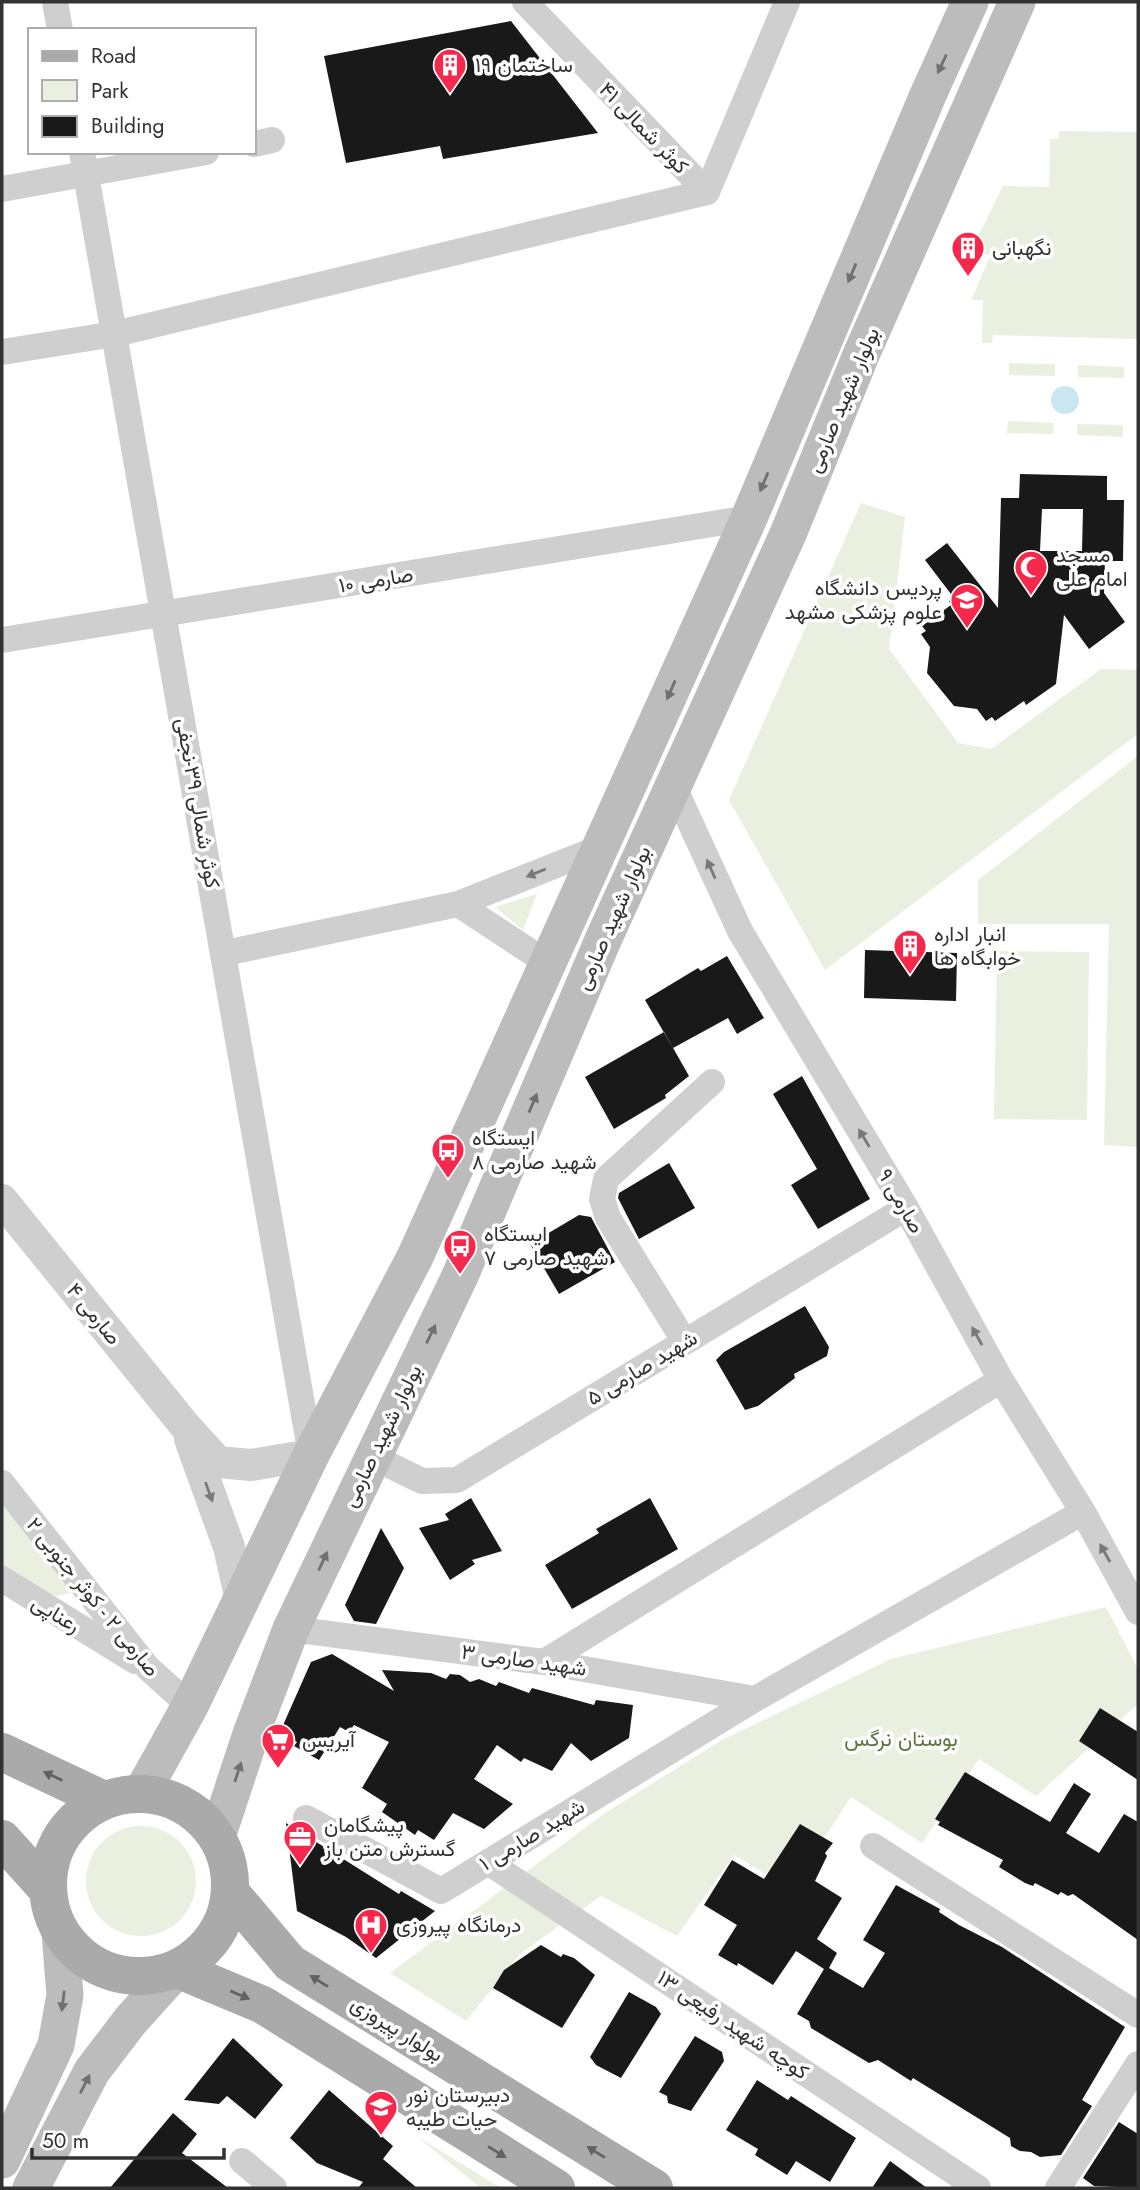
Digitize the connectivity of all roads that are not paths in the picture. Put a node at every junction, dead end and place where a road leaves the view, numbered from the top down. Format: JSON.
{"nodes":[{"id":1,"x":55,"y":2,"type":"edge"},
{"id":2,"x":787,"y":2,"type":"edge"},
{"id":3,"x":970,"y":2,"type":"edge"},
{"id":4,"x":1017,"y":2,"type":"edge"},
{"id":5,"x":532,"y":6,"type":"edge"},
{"id":6,"x":60,"y":28,"type":"edge"},
{"id":7,"x":184,"y":154,"type":"edge"},
{"id":8,"x":83,"y":163,"type":"edge"},
{"id":9,"x":2,"y":189,"type":"edge"},
{"id":10,"x":707,"y":192,"type":"junction"},
{"id":11,"x":115,"y":334,"type":"junction"},
{"id":12,"x":2,"y":352,"type":"edge"},
{"id":13,"x":749,"y":518,"type":"junction"},
{"id":14,"x":164,"y":616,"type":"junction"},
{"id":15,"x":2,"y":640,"type":"edge"},
{"id":16,"x":673,"y":785,"type":"junction"},
{"id":17,"x":599,"y":848,"type":"junction"},
{"id":18,"x":458,"y":904,"type":"junction"},
{"id":19,"x":225,"y":953,"type":"junction"},
{"id":20,"x":546,"y":962,"type":"junction"},
{"id":21,"x":712,"y":1082,"type":"dead end"},
{"id":22,"x":2,"y":1200,"type":"edge"},
{"id":23,"x":906,"y":1208,"type":"junction"},
{"id":24,"x":685,"y":1342,"type":"junction"},
{"id":25,"x":1001,"y":1380,"type":"junction"},
{"id":26,"x":186,"y":1427,"type":"junction"},
{"id":27,"x":311,"y":1455,"type":"junction"},
{"id":28,"x":371,"y":1456,"type":"junction"},
{"id":29,"x":2,"y":1483,"type":"edge"},
{"id":30,"x":1083,"y":1512,"type":"junction"},
{"id":31,"x":2,"y":1579,"type":"edge"},
{"id":32,"x":241,"y":1600,"type":"junction"},
{"id":33,"x":1138,"y":1612,"type":"edge"},
{"id":34,"x":291,"y":1629,"type":"junction"},
{"id":35,"x":544,"y":1662,"type":"junction"},
{"id":36,"x":148,"y":1668,"type":"junction"},
{"id":37,"x":755,"y":1699,"type":"junction"},
{"id":38,"x":190,"y":1706,"type":"junction"},
{"id":39,"x":2,"y":1752,"type":"edge"},
{"id":40,"x":141,"y":1794,"type":"junction"},
{"id":41,"x":104,"y":1800,"type":"junction"},
{"id":42,"x":306,"y":1818,"type":"dead end"},
{"id":43,"x":217,"y":1837,"type":"junction"},
{"id":44,"x":2,"y":1839,"type":"edge"},
{"id":45,"x":873,"y":1846,"type":"dead end"},
{"id":46,"x":488,"y":1862,"type":"junction"},
{"id":47,"x":47,"y":1889,"type":"junction"},
{"id":48,"x":231,"y":1893,"type":"junction"},
{"id":49,"x":60,"y":1933,"type":"junction"},
{"id":50,"x":177,"y":1969,"type":"junction"},
{"id":51,"x":1138,"y":2015,"type":"edge"},
{"id":52,"x":1138,"y":2064,"type":"edge"},
{"id":53,"x":2,"y":2160,"type":"edge"},
{"id":54,"x":242,"y":2161,"type":"dead end"},
{"id":55,"x":31,"y":2188,"type":"edge"},
{"id":56,"x":274,"y":2188,"type":"edge"},
{"id":57,"x":556,"y":2188,"type":"edge"},
{"id":58,"x":654,"y":2188,"type":"edge"},
{"id":59,"x":978,"y":2188,"type":"edge"},
{"id":60,"x":1058,"y":2188,"type":"edge"}],
"edges":[{"from":1,"to":6,"type":"street"},
{"from":2,"to":10,"type":"street"},
{"from":3,"to":13,"type":"main road","name":"بولوار شهید صارمی","one_way":true},
{"from":4,"to":16,"type":"main road","name":"بولوار شهید صارمی"},
{"from":5,"to":10,"type":"street","name":"کوثر شمالی ۴۱"},
{"from":7,"to":8,"type":"street"},
{"from":8,"to":9,"type":"street"},
{"from":8,"to":11,"type":"street","name":"کوثر شمالی ۳۹-نجفی"},
{"from":10,"to":11,"type":"street"},
{"from":11,"to":12,"type":"street"},
{"from":11,"to":14,"type":"street","name":"کوثر شمالی ۳۹-نجفی"},
{"from":13,"to":14,"type":"street","name":"صارمی ۱۰"},
{"from":13,"to":17,"type":"main road","name":"بولوار شهید صارمی","one_way":true},
{"from":14,"to":15,"type":"street","name":"صارمی ۱۰"},
{"from":14,"to":19,"type":"street","name":"کوثر شمالی ۳۹-نجفی"},
{"from":23,"to":16,"type":"street","name":"صارمی ۹","one_way":true},
{"from":28,"to":16,"type":"main road","name":"بولوار شهید صارمی","one_way":true},
{"from":17,"to":18,"type":"street","one_way":true},
{"from":17,"to":20,"type":"main road","name":"بولوار شهید صارمی"},
{"from":18,"to":19,"type":"street"},
{"from":18,"to":20,"type":"street"},
{"from":19,"to":27,"type":"street","name":"کوثر شمالی ۳۹-نجفی"},
{"from":20,"to":27,"type":"main road","name":"بولوار شهید صارمی"},
{"from":21,"to":24,"type":"street"},
{"from":22,"to":26,"type":"street","name":"صارمی ۴"},
{"from":23,"to":24,"type":"street","name":"شهید صارمی ۵"},
{"from":25,"to":23,"type":"street","name":"صارمی ۹","one_way":true},
{"from":24,"to":28,"type":"street","name":"شهید صارمی ۵"},
{"from":25,"to":30,"type":"street","name":"صارمی ۹"},
{"from":25,"to":35,"type":"street"},
{"from":26,"to":27,"type":"street","name":"صارمی ۴"},
{"from":26,"to":32,"type":"street","one_way":true},
{"from":27,"to":32,"type":"main road","name":"بولوار شهید صارمی"},
{"from":34,"to":28,"type":"main road","name":"بولوار شهید صارمی","one_way":true},
{"from":29,"to":36,"type":"street","name":"صارمی ۲ - کوثر جنوبی ۲"},
{"from":33,"to":30,"type":"street","name":"صارمی ۹","one_way":true},
{"from":30,"to":37,"type":"street","name":"شهید صارمی ۱"},
{"from":31,"to":36,"type":"street","name":"رعناپی"},
{"from":32,"to":38,"type":"main road","name":"بولوار شهید صارمی"},
{"from":34,"to":35,"type":"street","name":"شهید صارمی ۳"},
{"from":43,"to":34,"type":"main road","name":"بولوار شهید صارمی","one_way":true},
{"from":35,"to":37,"type":"street","name":"شهید صارمی ۳"},
{"from":36,"to":38,"type":"street","name":"صارمی ۲ - کوثر جنوبی ۲"},
{"from":37,"to":46,"type":"street","name":"شهید صارمی ۱"},
{"from":38,"to":40,"type":"main road","name":"بولوار شهید صارمی"},
{"from":41,"to":39,"type":"main road","one_way":true},
{"from":40,"to":41,"type":"main road"},
{"from":40,"to":43,"type":"main road"},
{"from":41,"to":47,"type":"main road"},
{"from":42,"to":46,"type":"street","name":"شهید صارمی ۱"},
{"from":43,"to":48,"type":"main road"},
{"from":44,"to":47,"type":"main road"},
{"from":45,"to":51,"type":"street"},
{"from":46,"to":59,"type":"street","name":"کوچه شهید رفیعی ۱۳"},
{"from":47,"to":49,"type":"main road"},
{"from":48,"to":50,"type":"main road"},
{"from":58,"to":48,"type":"main road","name":"بولوار پیروزی","one_way":true},
{"from":49,"to":50,"type":"main road"},
{"from":49,"to":53,"type":"main road","one_way":true},
{"from":55,"to":50,"type":"main road","one_way":true},
{"from":50,"to":57,"type":"main road","one_way":true},
{"from":52,"to":60,"type":"street"},
{"from":54,"to":56,"type":"street"}]}
